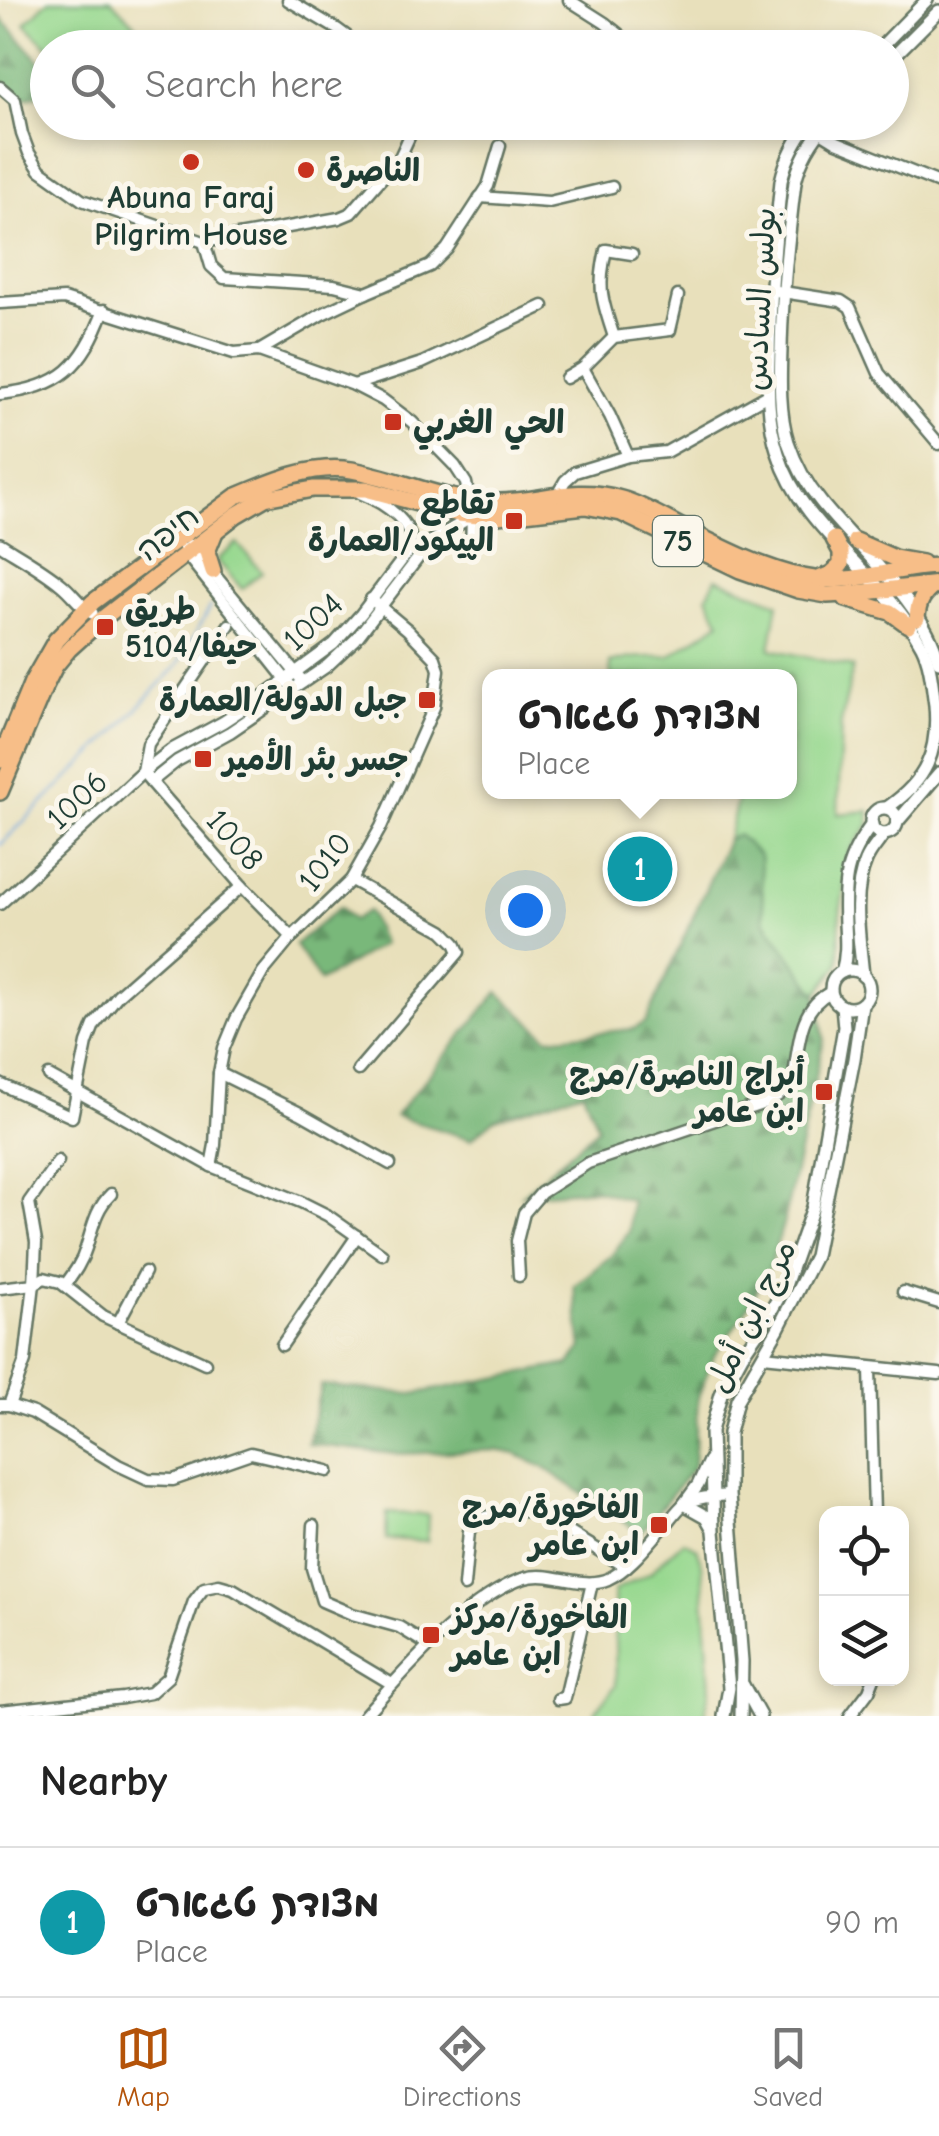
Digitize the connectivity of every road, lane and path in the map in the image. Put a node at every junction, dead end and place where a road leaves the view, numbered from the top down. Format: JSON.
{"nodes":[{"id":1,"x":288,"y":0,"type":"edge"},
{"id":2,"x":569,"y":0,"type":"edge"},
{"id":3,"x":927,"y":0,"type":"edge"},
{"id":4,"x":939,"y":11,"type":"edge"},
{"id":5,"x":340,"y":30,"type":"edge"},
{"id":6,"x":614,"y":30,"type":"edge"},
{"id":7,"x":898,"y":30,"type":"edge"},
{"id":8,"x":909,"y":41,"type":"edge"},
{"id":9,"x":0,"y":88,"type":"edge"},
{"id":10,"x":410,"y":140,"type":"edge"},
{"id":11,"x":808,"y":140,"type":"edge"},
{"id":12,"x":834,"y":140,"type":"edge"},
{"id":13,"x":500,"y":146,"type":"dead end"},
{"id":14,"x":939,"y":182,"type":"edge"},
{"id":15,"x":612,"y":187,"type":"dead end"},
{"id":16,"x":480,"y":197,"type":"junction"},
{"id":17,"x":204,"y":242,"type":"junction"},
{"id":18,"x":632,"y":254,"type":"dead end"},
{"id":19,"x":776,"y":292,"type":"junction"},
{"id":20,"x":366,"y":293,"type":"junction"},
{"id":21,"x":678,"y":296,"type":"dead end"},
{"id":22,"x":0,"y":303,"type":"edge"},
{"id":23,"x":543,"y":306,"type":"dead end"},
{"id":24,"x":104,"y":310,"type":"junction"},
{"id":25,"x":614,"y":337,"type":"junction"},
{"id":26,"x":259,"y":351,"type":"junction"},
{"id":27,"x":582,"y":368,"type":"junction"},
{"id":28,"x":566,"y":378,"type":"dead end"},
{"id":29,"x":354,"y":385,"type":"junction"},
{"id":30,"x":0,"y":394,"type":"edge"},
{"id":31,"x":768,"y":395,"type":"junction"},
{"id":32,"x":939,"y":444,"type":"edge"},
{"id":33,"x":628,"y":456,"type":"junction"},
{"id":34,"x":334,"y":488,"type":"junction"},
{"id":35,"x":554,"y":501,"type":"junction"},
{"id":36,"x":466,"y":505,"type":"junction"},
{"id":37,"x":216,"y":531,"type":"junction"},
{"id":38,"x":446,"y":531,"type":"junction"},
{"id":39,"x":834,"y":540,"type":"junction"},
{"id":40,"x":854,"y":542,"type":"junction"},
{"id":41,"x":0,"y":544,"type":"edge"},
{"id":42,"x":187,"y":547,"type":"junction"},
{"id":43,"x":937,"y":566,"type":"edge"},
{"id":44,"x":213,"y":571,"type":"junction"},
{"id":45,"x":868,"y":576,"type":"junction"},
{"id":46,"x":887,"y":584,"type":"junction"},
{"id":47,"x":937,"y":584,"type":"edge"},
{"id":48,"x":811,"y":585,"type":"junction"},
{"id":49,"x":376,"y":602,"type":"junction"},
{"id":50,"x":89,"y":606,"type":"junction"},
{"id":51,"x":102,"y":619,"type":"junction"},
{"id":52,"x":913,"y":621,"type":"junction"},
{"id":53,"x":229,"y":624,"type":"dead end"},
{"id":54,"x":320,"y":656,"type":"junction"},
{"id":55,"x":276,"y":657,"type":"junction"},
{"id":56,"x":939,"y":662,"type":"edge"},
{"id":57,"x":295,"y":678,"type":"junction"},
{"id":58,"x":273,"y":689,"type":"junction"},
{"id":59,"x":0,"y":760,"type":"edge"},
{"id":60,"x":143,"y":772,"type":"junction"},
{"id":61,"x":939,"y":773,"type":"edge"},
{"id":62,"x":151,"y":782,"type":"junction"},
{"id":63,"x":0,"y":792,"type":"edge"},
{"id":64,"x":888,"y":808,"type":"junction"},
{"id":65,"x":898,"y":821,"type":"junction"},
{"id":66,"x":872,"y":824,"type":"junction"},
{"id":67,"x":884,"y":834,"type":"junction"},
{"id":68,"x":351,"y":880,"type":"junction"},
{"id":69,"x":242,"y":886,"type":"junction"},
{"id":70,"x":0,"y":904,"type":"edge"},
{"id":71,"x":292,"y":938,"type":"junction"},
{"id":72,"x":842,"y":972,"type":"junction"},
{"id":73,"x":863,"y":976,"type":"junction"},
{"id":74,"x":831,"y":992,"type":"junction"},
{"id":75,"x":862,"y":1004,"type":"junction"},
{"id":76,"x":842,"y":1006,"type":"junction"},
{"id":77,"x":358,"y":1070,"type":"dead end"},
{"id":78,"x":218,"y":1074,"type":"junction"},
{"id":79,"x":49,"y":1076,"type":"dead end"},
{"id":80,"x":0,"y":1084,"type":"edge"},
{"id":81,"x":79,"y":1091,"type":"junction"},
{"id":82,"x":58,"y":1161,"type":"dead end"},
{"id":83,"x":390,"y":1164,"type":"dead end"},
{"id":84,"x":212,"y":1166,"type":"junction"},
{"id":85,"x":110,"y":1194,"type":"dead end"},
{"id":86,"x":357,"y":1236,"type":"junction"},
{"id":87,"x":382,"y":1254,"type":"dead end"},
{"id":88,"x":145,"y":1272,"type":"dead end"},
{"id":89,"x":519,"y":1276,"type":"dead end"},
{"id":90,"x":34,"y":1284,"type":"junction"},
{"id":91,"x":65,"y":1285,"type":"junction"},
{"id":92,"x":0,"y":1288,"type":"edge"},
{"id":93,"x":903,"y":1292,"type":"dead end"},
{"id":94,"x":939,"y":1302,"type":"edge"},
{"id":95,"x":118,"y":1323,"type":"junction"},
{"id":96,"x":282,"y":1344,"type":"dead end"},
{"id":97,"x":762,"y":1356,"type":"junction"},
{"id":98,"x":205,"y":1362,"type":"dead end"},
{"id":99,"x":870,"y":1369,"type":"junction"},
{"id":100,"x":939,"y":1374,"type":"edge"},
{"id":101,"x":5,"y":1405,"type":"edge"},
{"id":102,"x":710,"y":1457,"type":"junction"},
{"id":103,"x":328,"y":1471,"type":"dead end"},
{"id":104,"x":729,"y":1494,"type":"junction"},
{"id":105,"x":712,"y":1496,"type":"junction"},
{"id":106,"x":684,"y":1504,"type":"junction"},
{"id":107,"x":874,"y":1506,"type":"edge"},
{"id":108,"x":314,"y":1525,"type":"dead end"},
{"id":109,"x":714,"y":1530,"type":"junction"},
{"id":110,"x":626,"y":1567,"type":"junction"},
{"id":111,"x":592,"y":1583,"type":"junction"},
{"id":112,"x":464,"y":1586,"type":"dead end"},
{"id":113,"x":430,"y":1646,"type":"junction"},
{"id":114,"x":392,"y":1684,"type":"junction"},
{"id":115,"x":742,"y":1684,"type":"junction"},
{"id":116,"x":871,"y":1686,"type":"edge"},
{"id":117,"x":558,"y":1699,"type":"dead end"},
{"id":118,"x":0,"y":1711,"type":"edge"},
{"id":119,"x":364,"y":1716,"type":"edge"},
{"id":120,"x":724,"y":1716,"type":"edge"},
{"id":121,"x":741,"y":1716,"type":"edge"},
{"id":122,"x":760,"y":1716,"type":"edge"},
{"id":123,"x":850,"y":1716,"type":"edge"}],
"edges":[{"from":1,"to":5,"type":"street"},
{"from":2,"to":6,"type":"street"},
{"from":3,"to":7,"type":"street"},
{"from":4,"to":8,"type":"street"},
{"from":9,"to":17,"type":"street"},
{"from":10,"to":17,"type":"street"},
{"from":11,"to":19,"type":"street","name":"بولس السادس"},
{"from":12,"to":14,"type":"street"},
{"from":13,"to":16,"type":"street"},
{"from":15,"to":16,"type":"street"},
{"from":16,"to":20,"type":"street"},
{"from":17,"to":20,"type":"street"},
{"from":18,"to":25,"type":"street"},
{"from":19,"to":31,"type":"street","name":"بولس السادس"},
{"from":19,"to":32,"type":"street"},
{"from":19,"to":40,"type":"street","name":"بولس السادس"},
{"from":20,"to":26,"type":"street"},
{"from":21,"to":25,"type":"street"},
{"from":22,"to":24,"type":"street"},
{"from":23,"to":29,"type":"street"},
{"from":24,"to":26,"type":"street"},
{"from":24,"to":30,"type":"street"},
{"from":25,"to":27,"type":"street"},
{"from":26,"to":29,"type":"street"},
{"from":27,"to":28,"type":"street"},
{"from":27,"to":33,"type":"street"},
{"from":29,"to":36,"type":"street"},
{"from":31,"to":33,"type":"street"},
{"from":31,"to":39,"type":"street","name":"بولس السادس"},
{"from":33,"to":35,"type":"street"},
{"from":34,"to":36,"type":"highway","name":"חיפה","number":"75"},
{"from":34,"to":37,"type":"highway","name":"חיפה","number":"75"},
{"from":34,"to":49,"type":"street","name":"1004"},
{"from":35,"to":36,"type":"highway","number":"75"},
{"from":35,"to":48,"type":"highway","number":"75"},
{"from":36,"to":38,"type":"street","name":"1004"},
{"from":36,"to":38,"type":"street"},
{"from":36,"to":42,"type":"highway","name":"חיפה","number":"75"},
{"from":37,"to":42,"type":"highway","name":"חיפה","number":"75"},
{"from":37,"to":44,"type":"highway"},
{"from":38,"to":49,"type":"street","name":"1004"},
{"from":39,"to":45,"type":"street","name":"بولس السادس"},
{"from":39,"to":48,"type":"highway"},
{"from":40,"to":43,"type":"highway"},
{"from":40,"to":46,"type":"street","name":"بولس السادس"},
{"from":41,"to":50,"type":"street"},
{"from":42,"to":44,"type":"street"},
{"from":42,"to":50,"type":"highway","name":"חיפה","number":"75"},
{"from":42,"to":51,"type":"highway","name":"חיפה","number":"75"},
{"from":42,"to":55,"type":"street"},
{"from":43,"to":46,"type":"highway","number":"75"},
{"from":44,"to":55,"type":"street"},
{"from":45,"to":46,"type":"highway","number":"75"},
{"from":45,"to":48,"type":"highway","number":"75"},
{"from":46,"to":47,"type":"highway","number":"75"},
{"from":46,"to":48,"type":"highway","number":"75"},
{"from":46,"to":52,"type":"street"},
{"from":47,"to":52,"type":"highway"},
{"from":48,"to":52,"type":"highway"},
{"from":49,"to":54,"type":"street","name":"1004"},
{"from":49,"to":57,"type":"street","name":"1004"},
{"from":49,"to":68,"type":"street","name":"1010"},
{"from":50,"to":51,"type":"street"},
{"from":50,"to":59,"type":"highway","name":"חיפה","number":"75"},
{"from":51,"to":63,"type":"highway","name":"חיפה","number":"75"},
{"from":52,"to":56,"type":"street"},
{"from":52,"to":64,"type":"street"},
{"from":53,"to":60,"type":"street"},
{"from":54,"to":55,"type":"street"},
{"from":54,"to":57,"type":"street","name":"1004"},
{"from":55,"to":57,"type":"street"},
{"from":55,"to":58,"type":"street"},
{"from":57,"to":58,"type":"street","name":"1004"},
{"from":57,"to":62,"type":"street","name":"1004"},
{"from":58,"to":60,"type":"street","name":"1004"},
{"from":60,"to":62,"type":"street","name":"1008"},
{"from":60,"to":70,"type":"street","name":"1006"},
{"from":61,"to":65,"type":"street"},
{"from":62,"to":69,"type":"street","name":"1008"},
{"from":64,"to":65,"type":"street"},
{"from":64,"to":66,"type":"street"},
{"from":65,"to":67,"type":"street"},
{"from":66,"to":67,"type":"street"},
{"from":66,"to":72,"type":"street"},
{"from":67,"to":73,"type":"street"},
{"from":68,"to":71,"type":"street","name":"1010"},
{"from":68,"to":77,"type":"street"},
{"from":69,"to":71,"type":"street","name":"1008"},
{"from":69,"to":81,"type":"street"},
{"from":71,"to":78,"type":"street","name":"1010"},
{"from":72,"to":73,"type":"street"},
{"from":72,"to":74,"type":"street"},
{"from":73,"to":75,"type":"street"},
{"from":74,"to":76,"type":"street"},
{"from":74,"to":89,"type":"street"},
{"from":75,"to":76,"type":"street"},
{"from":75,"to":97,"type":"street","name":"مرج ابن أمل"},
{"from":76,"to":102,"type":"street","name":"مرج ابن أمل"},
{"from":78,"to":83,"type":"street"},
{"from":78,"to":84,"type":"street","name":"1010"},
{"from":79,"to":81,"type":"street"},
{"from":80,"to":81,"type":"street"},
{"from":81,"to":84,"type":"street"},
{"from":82,"to":90,"type":"street"},
{"from":84,"to":86,"type":"street"},
{"from":85,"to":91,"type":"street"},
{"from":86,"to":87,"type":"street"},
{"from":86,"to":96,"type":"street"},
{"from":88,"to":95,"type":"street"},
{"from":90,"to":91,"type":"street"},
{"from":90,"to":92,"type":"street"},
{"from":90,"to":101,"type":"street"},
{"from":91,"to":95,"type":"street"},
{"from":93,"to":94,"type":"street"},
{"from":95,"to":98,"type":"street"},
{"from":97,"to":99,"type":"street"},
{"from":97,"to":104,"type":"street","name":"مرج ابن أمل"},
{"from":99,"to":100,"type":"street"},
{"from":99,"to":107,"type":"street"},
{"from":101,"to":103,"type":"street"},
{"from":102,"to":105,"type":"street","name":"مرج ابن أمل"},
{"from":102,"to":106,"type":"street"},
{"from":104,"to":105,"type":"street"},
{"from":104,"to":115,"type":"street","name":"مرج ابن أمل"},
{"from":105,"to":106,"type":"street"},
{"from":105,"to":109,"type":"street","name":"مرج ابن أمل"},
{"from":106,"to":109,"type":"street"},
{"from":106,"to":110,"type":"street"},
{"from":108,"to":113,"type":"street"},
{"from":109,"to":120,"type":"street","name":"مرج ابن أمل"},
{"from":110,"to":111,"type":"street"},
{"from":110,"to":112,"type":"street"},
{"from":111,"to":113,"type":"street"},
{"from":111,"to":117,"type":"street"},
{"from":113,"to":114,"type":"street"},
{"from":114,"to":118,"type":"street"},
{"from":114,"to":119,"type":"street"},
{"from":115,"to":121,"type":"street","name":"مرج ابن أمل"},
{"from":115,"to":122,"type":"street"},
{"from":116,"to":123,"type":"street"}]}
